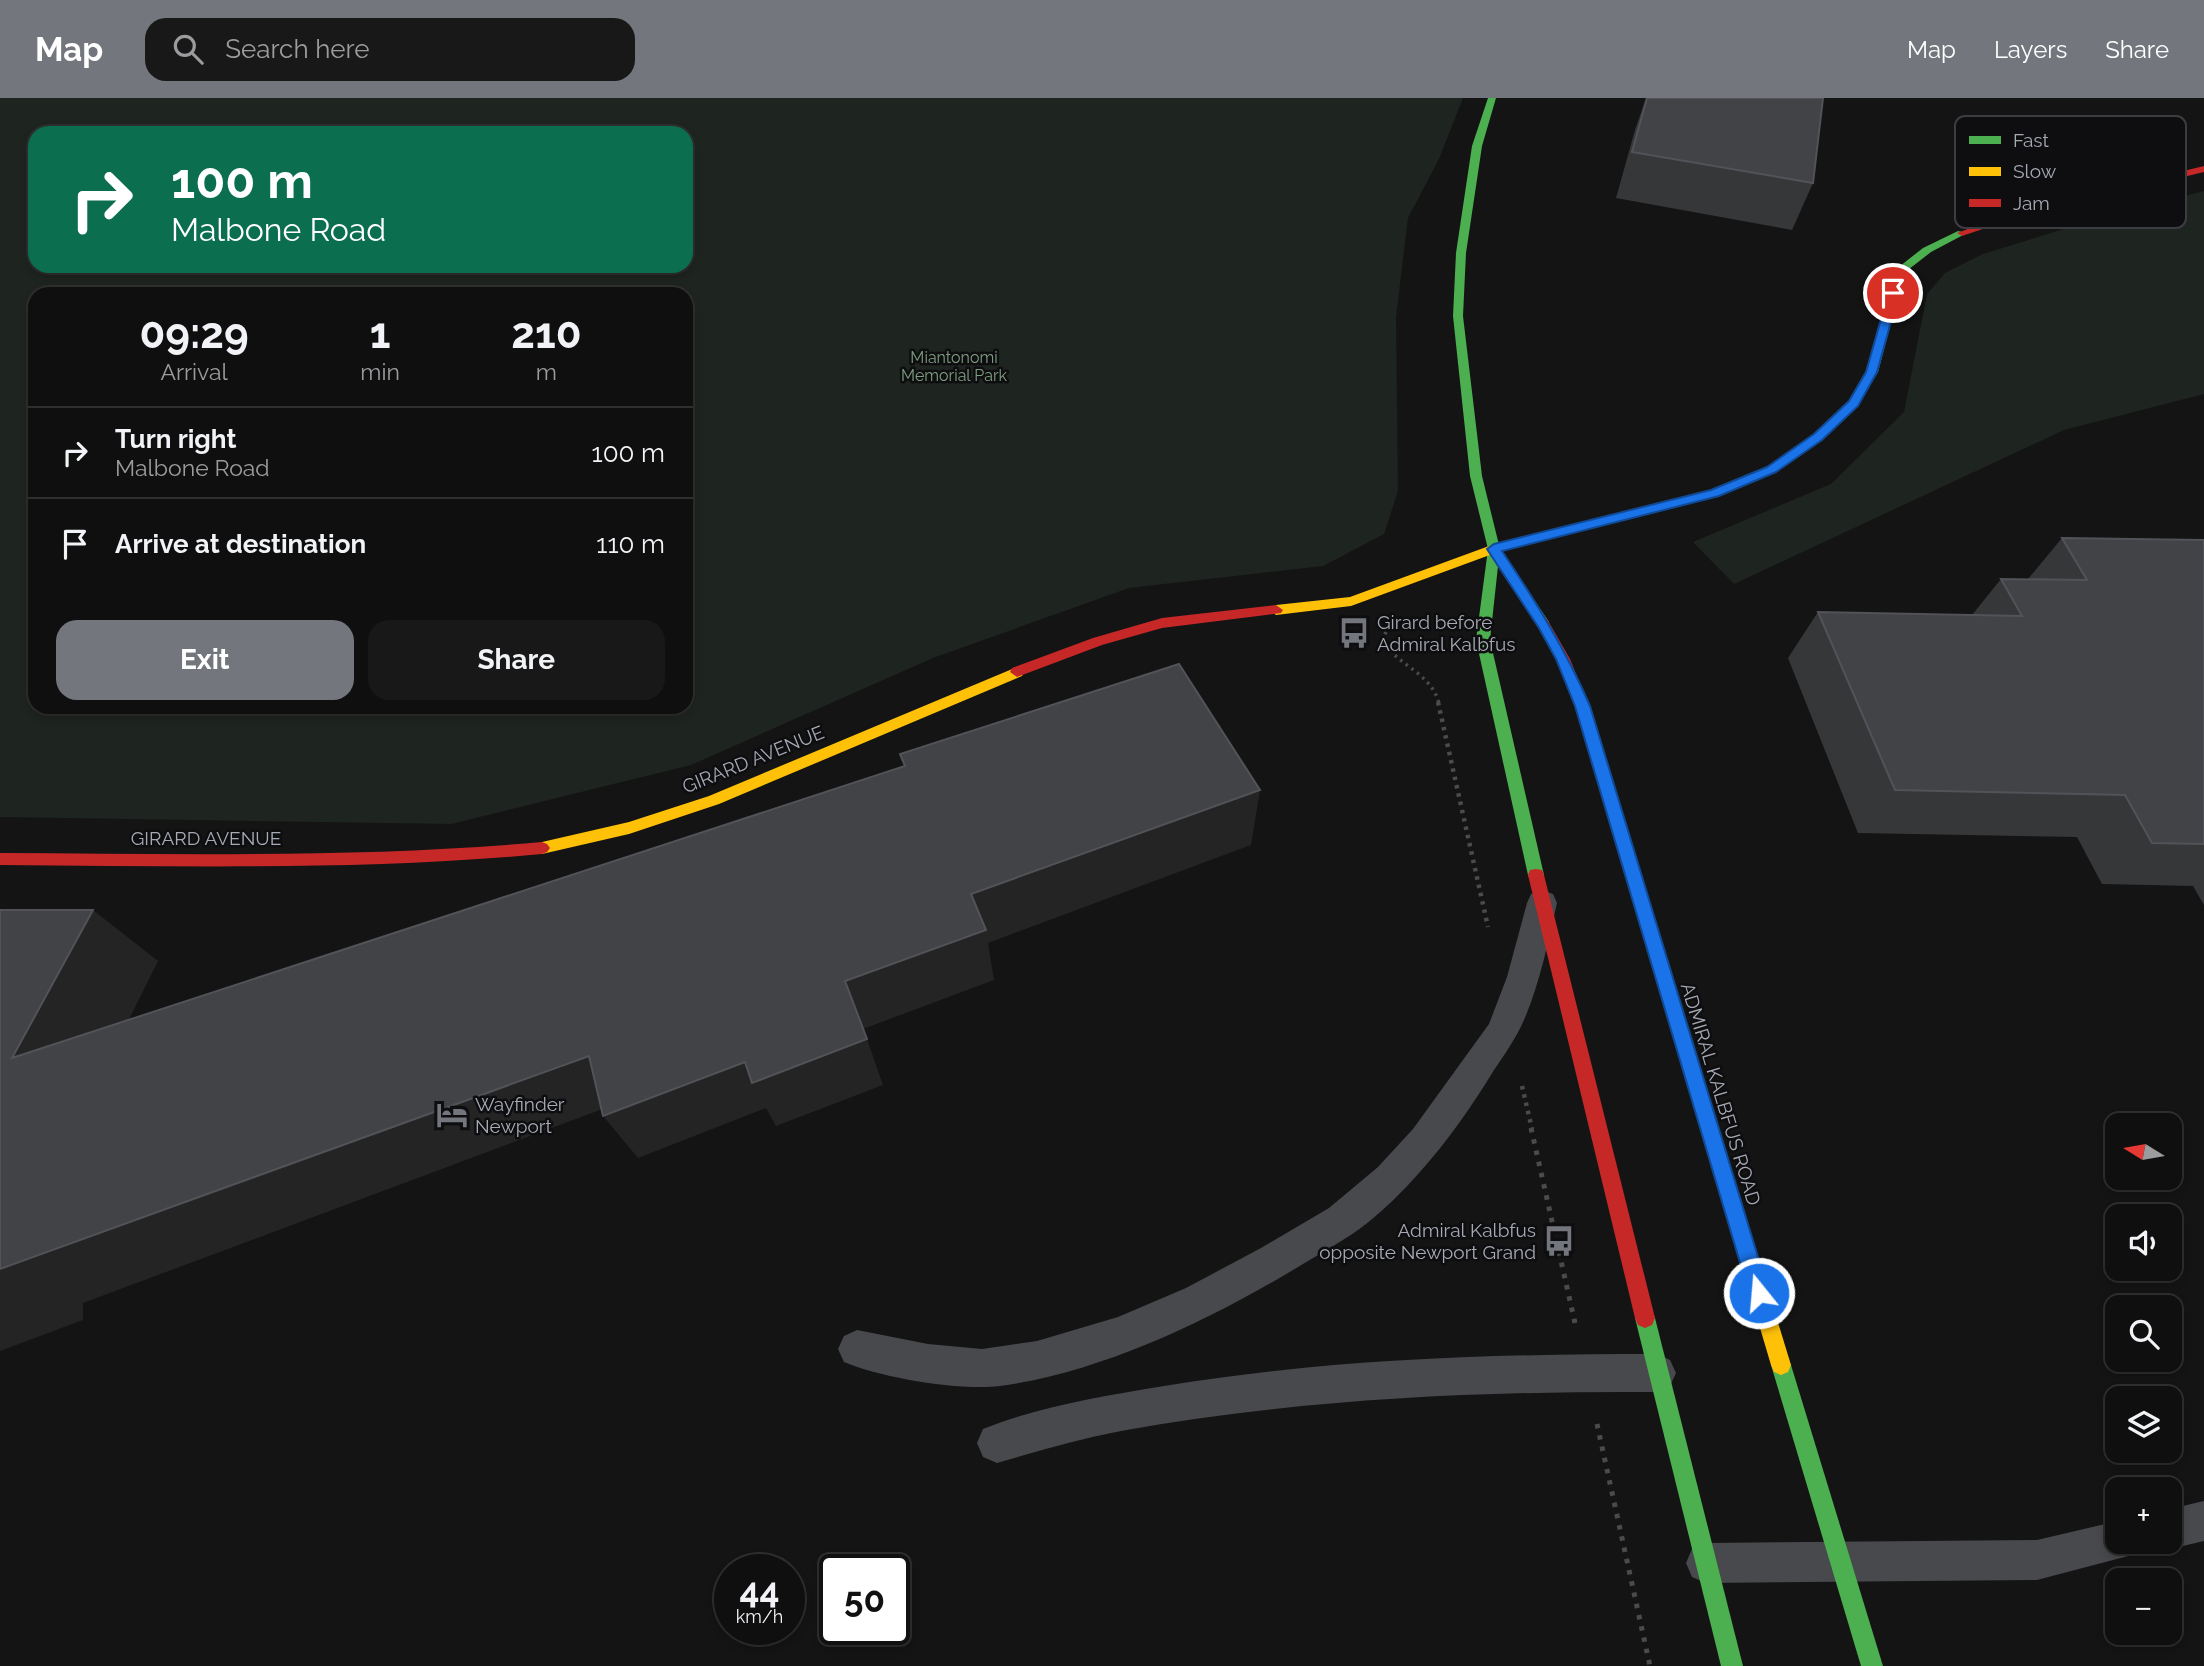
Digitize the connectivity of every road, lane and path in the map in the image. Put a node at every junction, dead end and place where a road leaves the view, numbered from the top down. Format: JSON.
{"nodes":[{"id":1,"x":1492,"y":98,"type":"edge"},
{"id":2,"x":2204,"y":169,"type":"edge"},
{"id":3,"x":2186,"y":173,"type":"edge"},
{"id":4,"x":1975,"y":228,"type":"edge"},
{"id":5,"x":1494,"y":549,"type":"junction"},
{"id":6,"x":1387,"y":629,"type":"dead end"},
{"id":7,"x":0,"y":859,"type":"edge"},
{"id":8,"x":1542,"y":903,"type":"junction"},
{"id":9,"x":1488,"y":929,"type":"dead end"},
{"id":10,"x":1507,"y":1021,"type":"junction"},
{"id":11,"x":857,"y":1349,"type":"dead end"},
{"id":12,"x":1586,"y":1372,"type":"junction"},
{"id":13,"x":1657,"y":1373,"type":"junction"},
{"id":14,"x":997,"y":1443,"type":"dead end"},
{"id":15,"x":2204,"y":1521,"type":"edge"},
{"id":16,"x":2182,"y":1526,"type":"edge"},
{"id":17,"x":2105,"y":1544,"type":"edge"},
{"id":18,"x":1839,"y":1560,"type":"junction"},
{"id":19,"x":1706,"y":1563,"type":"junction"},
{"id":20,"x":1650,"y":1666,"type":"edge"},
{"id":21,"x":1732,"y":1666,"type":"edge"},
{"id":22,"x":1872,"y":1666,"type":"edge"}],
"edges":[{"from":1,"to":5,"type":"main road","name":"ADMIRAL KALBFUS ROAD"},
{"from":2,"to":3,"type":"main road","name":"GIRARD AVENUE"},
{"from":4,"to":5,"type":"main road","name":"GIRARD AVENUE"},
{"from":5,"to":7,"type":"main road","name":"GIRARD AVENUE"},
{"from":5,"to":8,"type":"main road","name":"ADMIRAL KALBFUS ROAD"},
{"from":5,"to":18,"type":"main road","name":"ADMIRAL KALBFUS ROAD"},
{"from":6,"to":9,"type":"path"},
{"from":8,"to":10,"type":"lane"},
{"from":8,"to":13,"type":"main road","name":"ADMIRAL KALBFUS ROAD"},
{"from":10,"to":11,"type":"lane"},
{"from":10,"to":12,"type":"path"},
{"from":12,"to":13,"type":"lane"},
{"from":12,"to":14,"type":"lane"},
{"from":12,"to":20,"type":"path"},
{"from":13,"to":19,"type":"main road","name":"ADMIRAL KALBFUS ROAD"},
{"from":15,"to":16,"type":"lane"},
{"from":17,"to":18,"type":"lane"},
{"from":18,"to":19,"type":"lane"},
{"from":18,"to":22,"type":"main road","name":"ADMIRAL KALBFUS ROAD"},
{"from":19,"to":21,"type":"main road","name":"ADMIRAL KALBFUS ROAD"}]}
